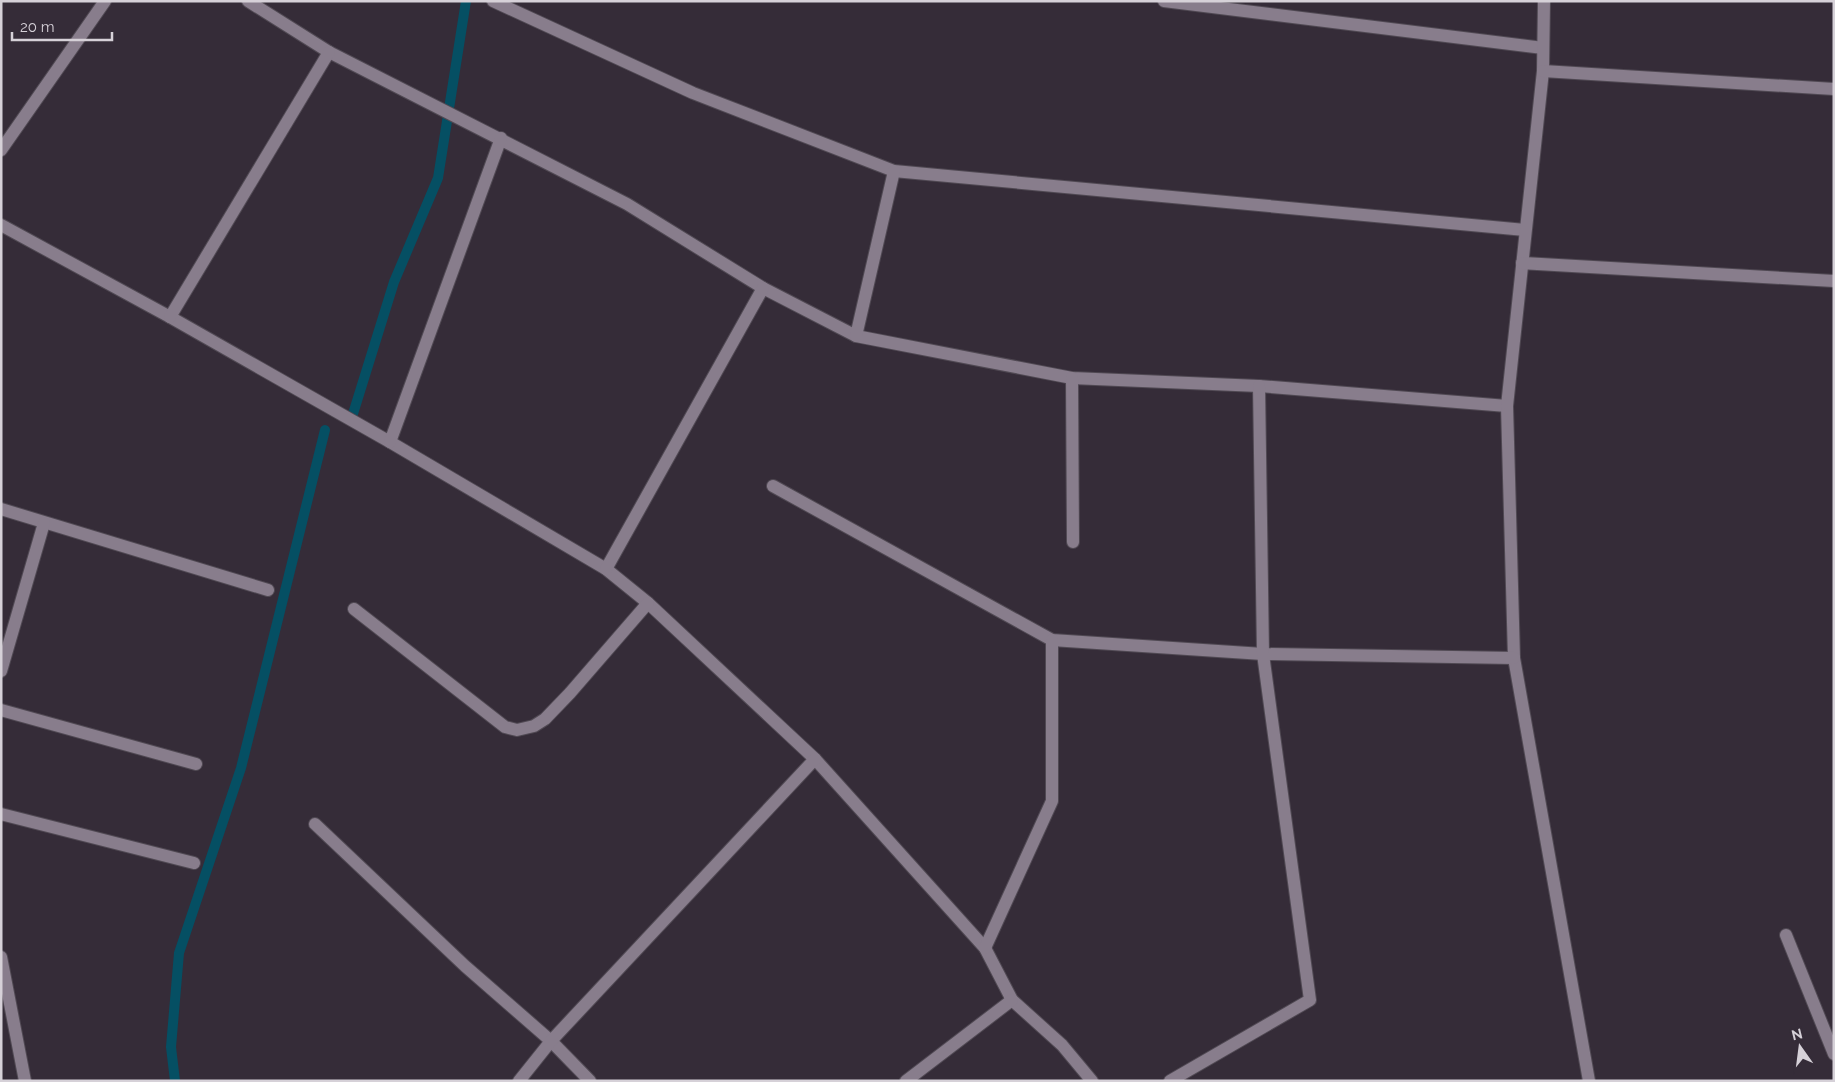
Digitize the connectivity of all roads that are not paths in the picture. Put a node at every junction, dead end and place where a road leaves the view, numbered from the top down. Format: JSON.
{"nodes":[{"id":1,"x":104,"y":1,"type":"edge"},
{"id":2,"x":248,"y":1,"type":"edge"},
{"id":3,"x":493,"y":1,"type":"edge"},
{"id":4,"x":1164,"y":1,"type":"edge"},
{"id":5,"x":1544,"y":1,"type":"edge"},
{"id":6,"x":1543,"y":48,"type":"junction"},
{"id":7,"x":329,"y":52,"type":"junction"},
{"id":8,"x":1543,"y":71,"type":"junction"},
{"id":9,"x":1834,"y":88,"type":"edge"},
{"id":10,"x":501,"y":138,"type":"junction"},
{"id":11,"x":1,"y":150,"type":"edge"},
{"id":12,"x":894,"y":171,"type":"junction"},
{"id":13,"x":1,"y":225,"type":"edge"},
{"id":14,"x":1525,"y":230,"type":"junction"},
{"id":15,"x":1522,"y":263,"type":"junction"},
{"id":16,"x":1834,"y":281,"type":"edge"},
{"id":17,"x":763,"y":288,"type":"junction"},
{"id":18,"x":170,"y":317,"type":"junction"},
{"id":19,"x":856,"y":336,"type":"junction"},
{"id":20,"x":1072,"y":378,"type":"junction"},
{"id":21,"x":1259,"y":386,"type":"junction"},
{"id":22,"x":1507,"y":406,"type":"junction"},
{"id":23,"x":390,"y":442,"type":"junction"},
{"id":24,"x":773,"y":486,"type":"dead end"},
{"id":25,"x":1,"y":509,"type":"edge"},
{"id":26,"x":44,"y":523,"type":"junction"},
{"id":27,"x":1073,"y":542,"type":"dead end"},
{"id":28,"x":606,"y":569,"type":"junction"},
{"id":29,"x":268,"y":590,"type":"dead end"},
{"id":30,"x":648,"y":603,"type":"junction"},
{"id":31,"x":354,"y":609,"type":"dead end"},
{"id":32,"x":1052,"y":640,"type":"junction"},
{"id":33,"x":1263,"y":654,"type":"junction"},
{"id":34,"x":1514,"y":658,"type":"junction"},
{"id":35,"x":1,"y":670,"type":"edge"},
{"id":36,"x":1,"y":710,"type":"edge"},
{"id":37,"x":815,"y":759,"type":"junction"},
{"id":38,"x":196,"y":764,"type":"dead end"},
{"id":39,"x":1,"y":814,"type":"edge"},
{"id":40,"x":315,"y":824,"type":"dead end"},
{"id":41,"x":194,"y":863,"type":"dead end"},
{"id":42,"x":1786,"y":935,"type":"dead end"},
{"id":43,"x":986,"y":948,"type":"junction"},
{"id":44,"x":1,"y":957,"type":"edge"},
{"id":45,"x":1012,"y":1000,"type":"junction"},
{"id":46,"x":551,"y":1041,"type":"junction"},
{"id":47,"x":1834,"y":1054,"type":"edge"},
{"id":48,"x":25,"y":1081,"type":"edge"},
{"id":49,"x":519,"y":1081,"type":"edge"},
{"id":50,"x":590,"y":1081,"type":"edge"},
{"id":51,"x":906,"y":1081,"type":"edge"},
{"id":52,"x":1092,"y":1081,"type":"edge"},
{"id":53,"x":1170,"y":1081,"type":"edge"},
{"id":54,"x":1589,"y":1081,"type":"edge"}],
"edges":[{"from":1,"to":11,"type":"street"},
{"from":2,"to":7,"type":"street"},
{"from":3,"to":12,"type":"street"},
{"from":4,"to":6,"type":"street"},
{"from":5,"to":6,"type":"street"},
{"from":6,"to":8,"type":"street"},
{"from":7,"to":10,"type":"street"},
{"from":7,"to":18,"type":"street"},
{"from":8,"to":9,"type":"street"},
{"from":8,"to":14,"type":"street"},
{"from":10,"to":17,"type":"street"},
{"from":10,"to":23,"type":"street"},
{"from":12,"to":14,"type":"street"},
{"from":12,"to":19,"type":"street"},
{"from":13,"to":18,"type":"street"},
{"from":14,"to":15,"type":"street"},
{"from":15,"to":16,"type":"street"},
{"from":15,"to":22,"type":"street"},
{"from":17,"to":19,"type":"street"},
{"from":17,"to":28,"type":"street"},
{"from":18,"to":23,"type":"street"},
{"from":19,"to":20,"type":"street"},
{"from":20,"to":21,"type":"street"},
{"from":20,"to":27,"type":"street"},
{"from":21,"to":22,"type":"street"},
{"from":21,"to":33,"type":"street"},
{"from":22,"to":34,"type":"street"},
{"from":23,"to":28,"type":"street"},
{"from":24,"to":32,"type":"street"},
{"from":25,"to":26,"type":"street"},
{"from":26,"to":29,"type":"street"},
{"from":26,"to":35,"type":"street"},
{"from":28,"to":30,"type":"street"},
{"from":30,"to":31,"type":"street"},
{"from":30,"to":37,"type":"street"},
{"from":32,"to":33,"type":"street"},
{"from":32,"to":43,"type":"street"},
{"from":33,"to":34,"type":"street"},
{"from":33,"to":53,"type":"street"},
{"from":34,"to":54,"type":"street"},
{"from":36,"to":38,"type":"street"},
{"from":37,"to":43,"type":"street"},
{"from":37,"to":46,"type":"street"},
{"from":39,"to":41,"type":"street"},
{"from":40,"to":46,"type":"street"},
{"from":42,"to":47,"type":"street"},
{"from":43,"to":45,"type":"street"},
{"from":44,"to":48,"type":"street"},
{"from":45,"to":51,"type":"street"},
{"from":45,"to":52,"type":"street"},
{"from":46,"to":49,"type":"street"},
{"from":46,"to":50,"type":"street"}]}
